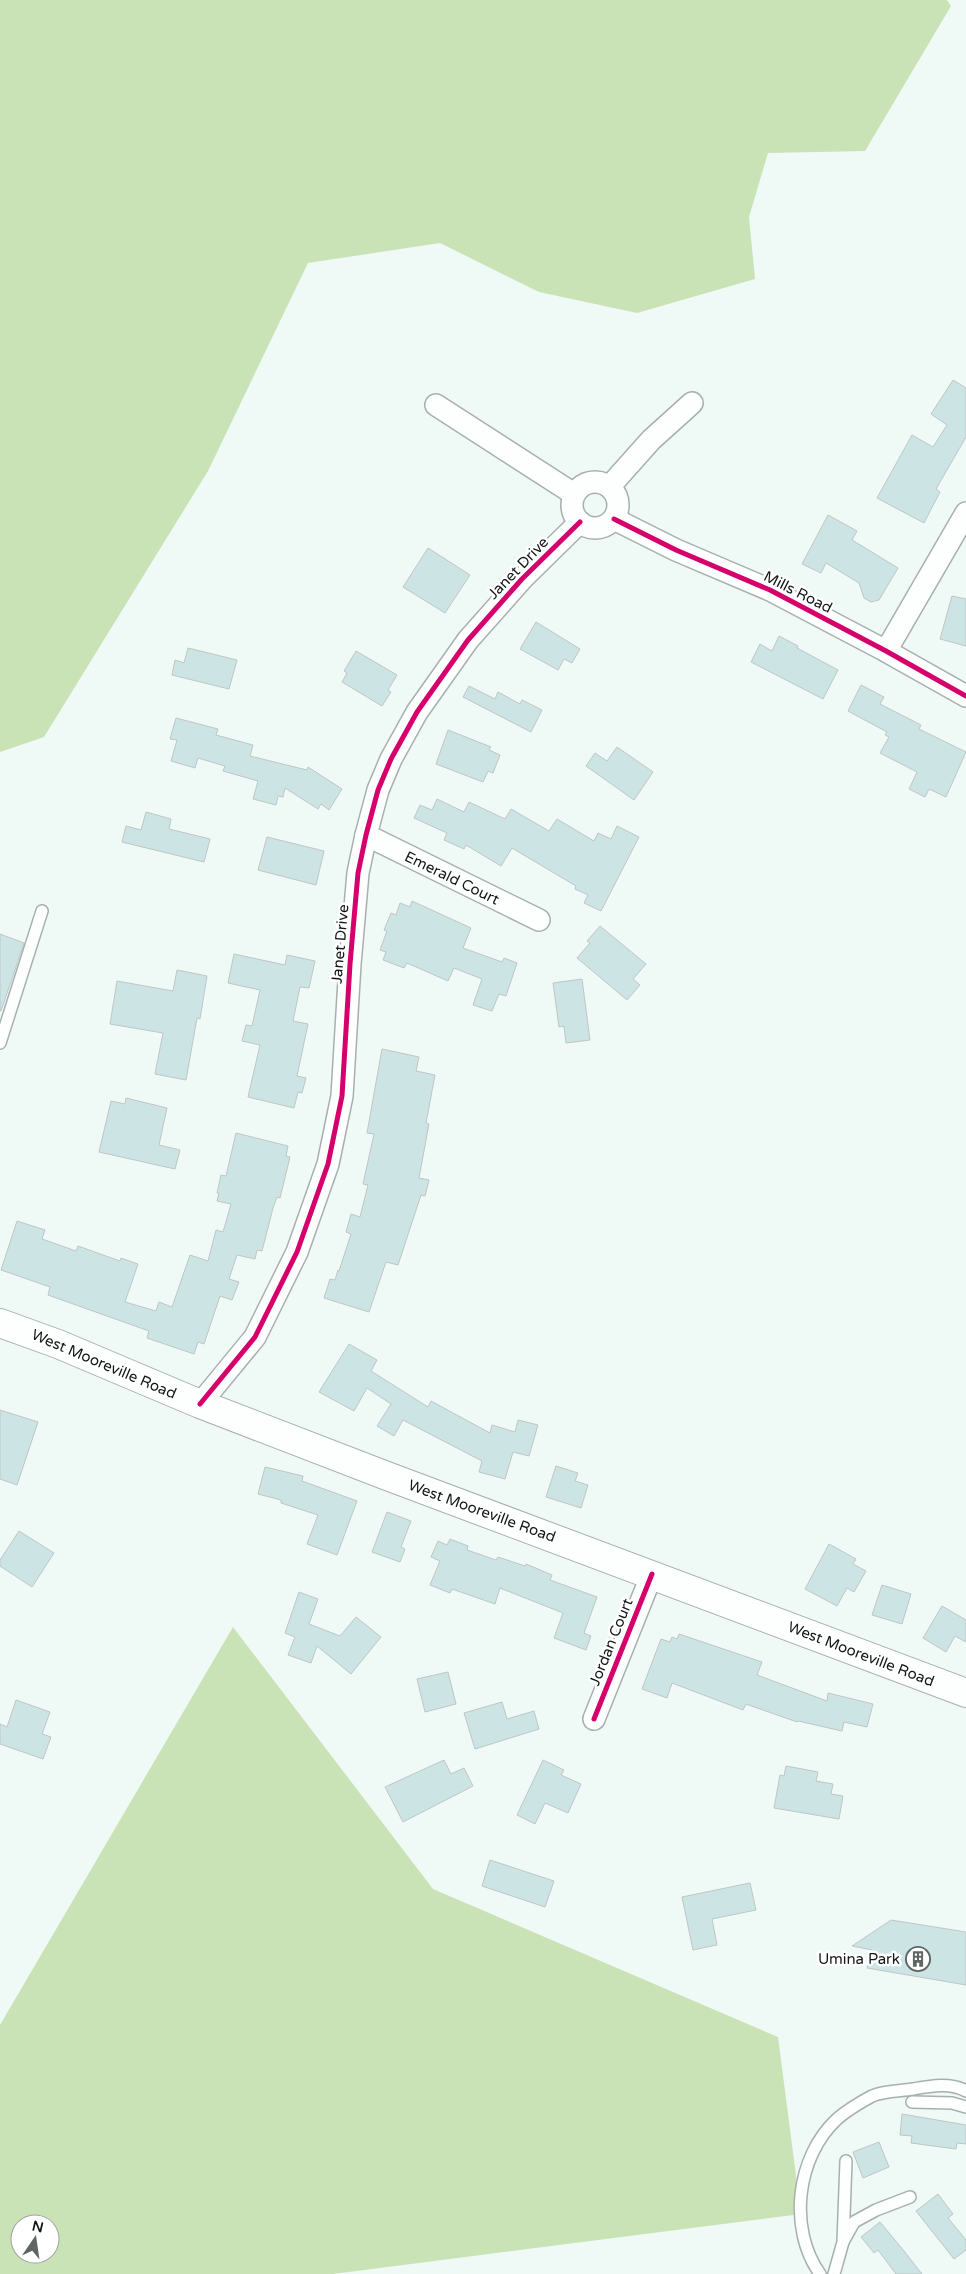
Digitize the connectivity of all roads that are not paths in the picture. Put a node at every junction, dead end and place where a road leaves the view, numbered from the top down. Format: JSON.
{"nodes":[{"id":1,"x":692,"y":403,"type":"dead end"},
{"id":2,"x":436,"y":405,"type":"dead end"},
{"id":3,"x":610,"y":486,"type":"junction"},
{"id":4,"x":574,"y":494,"type":"junction"},
{"id":5,"x":966,"y":513,"type":"edge"},
{"id":6,"x":614,"y":519,"type":"junction"},
{"id":7,"x":580,"y":522,"type":"junction"},
{"id":8,"x":886,"y":651,"type":"junction"},
{"id":9,"x":966,"y":696,"type":"edge"},
{"id":10,"x":366,"y":835,"type":"junction"},
{"id":11,"x":42,"y":910,"type":"dead end"},
{"id":12,"x":538,"y":920,"type":"dead end"},
{"id":13,"x":0,"y":1043,"type":"edge"},
{"id":14,"x":0,"y":1322,"type":"edge"},
{"id":15,"x":200,"y":1404,"type":"junction"},
{"id":16,"x":652,"y":1574,"type":"junction"},
{"id":17,"x":966,"y":1693,"type":"edge"},
{"id":18,"x":594,"y":1719,"type":"dead end"},
{"id":19,"x":966,"y":2091,"type":"edge"},
{"id":20,"x":912,"y":2102,"type":"dead end"},
{"id":21,"x":966,"y":2107,"type":"edge"},
{"id":22,"x":846,"y":2161,"type":"dead end"},
{"id":23,"x":910,"y":2197,"type":"dead end"},
{"id":24,"x":843,"y":2242,"type":"junction"},
{"id":25,"x":820,"y":2274,"type":"edge"},
{"id":26,"x":834,"y":2274,"type":"edge"}],
"edges":[{"from":1,"to":3,"type":"street"},
{"from":2,"to":4,"type":"street"},
{"from":3,"to":4,"type":"street"},
{"from":3,"to":6,"type":"street"},
{"from":4,"to":7,"type":"street"},
{"from":5,"to":8,"type":"street"},
{"from":6,"to":7,"type":"street"},
{"from":6,"to":8,"type":"street","name":"Mills Road"},
{"from":7,"to":10,"type":"street","name":"Janet Drive"},
{"from":8,"to":9,"type":"street","name":"Mills Road"},
{"from":10,"to":12,"type":"street","name":"Emerald Court"},
{"from":10,"to":15,"type":"street","name":"Janet Drive"},
{"from":11,"to":13,"type":"lane"},
{"from":14,"to":15,"type":"main road","name":"West Mooreville Road"},
{"from":15,"to":16,"type":"main road","name":"West Mooreville Road"},
{"from":16,"to":17,"type":"main road","name":"West Mooreville Road"},
{"from":16,"to":18,"type":"street","name":"Jordan Court"},
{"from":19,"to":25,"type":"lane"},
{"from":20,"to":21,"type":"lane"},
{"from":22,"to":24,"type":"lane"},
{"from":23,"to":24,"type":"lane"},
{"from":24,"to":26,"type":"lane"}]}
